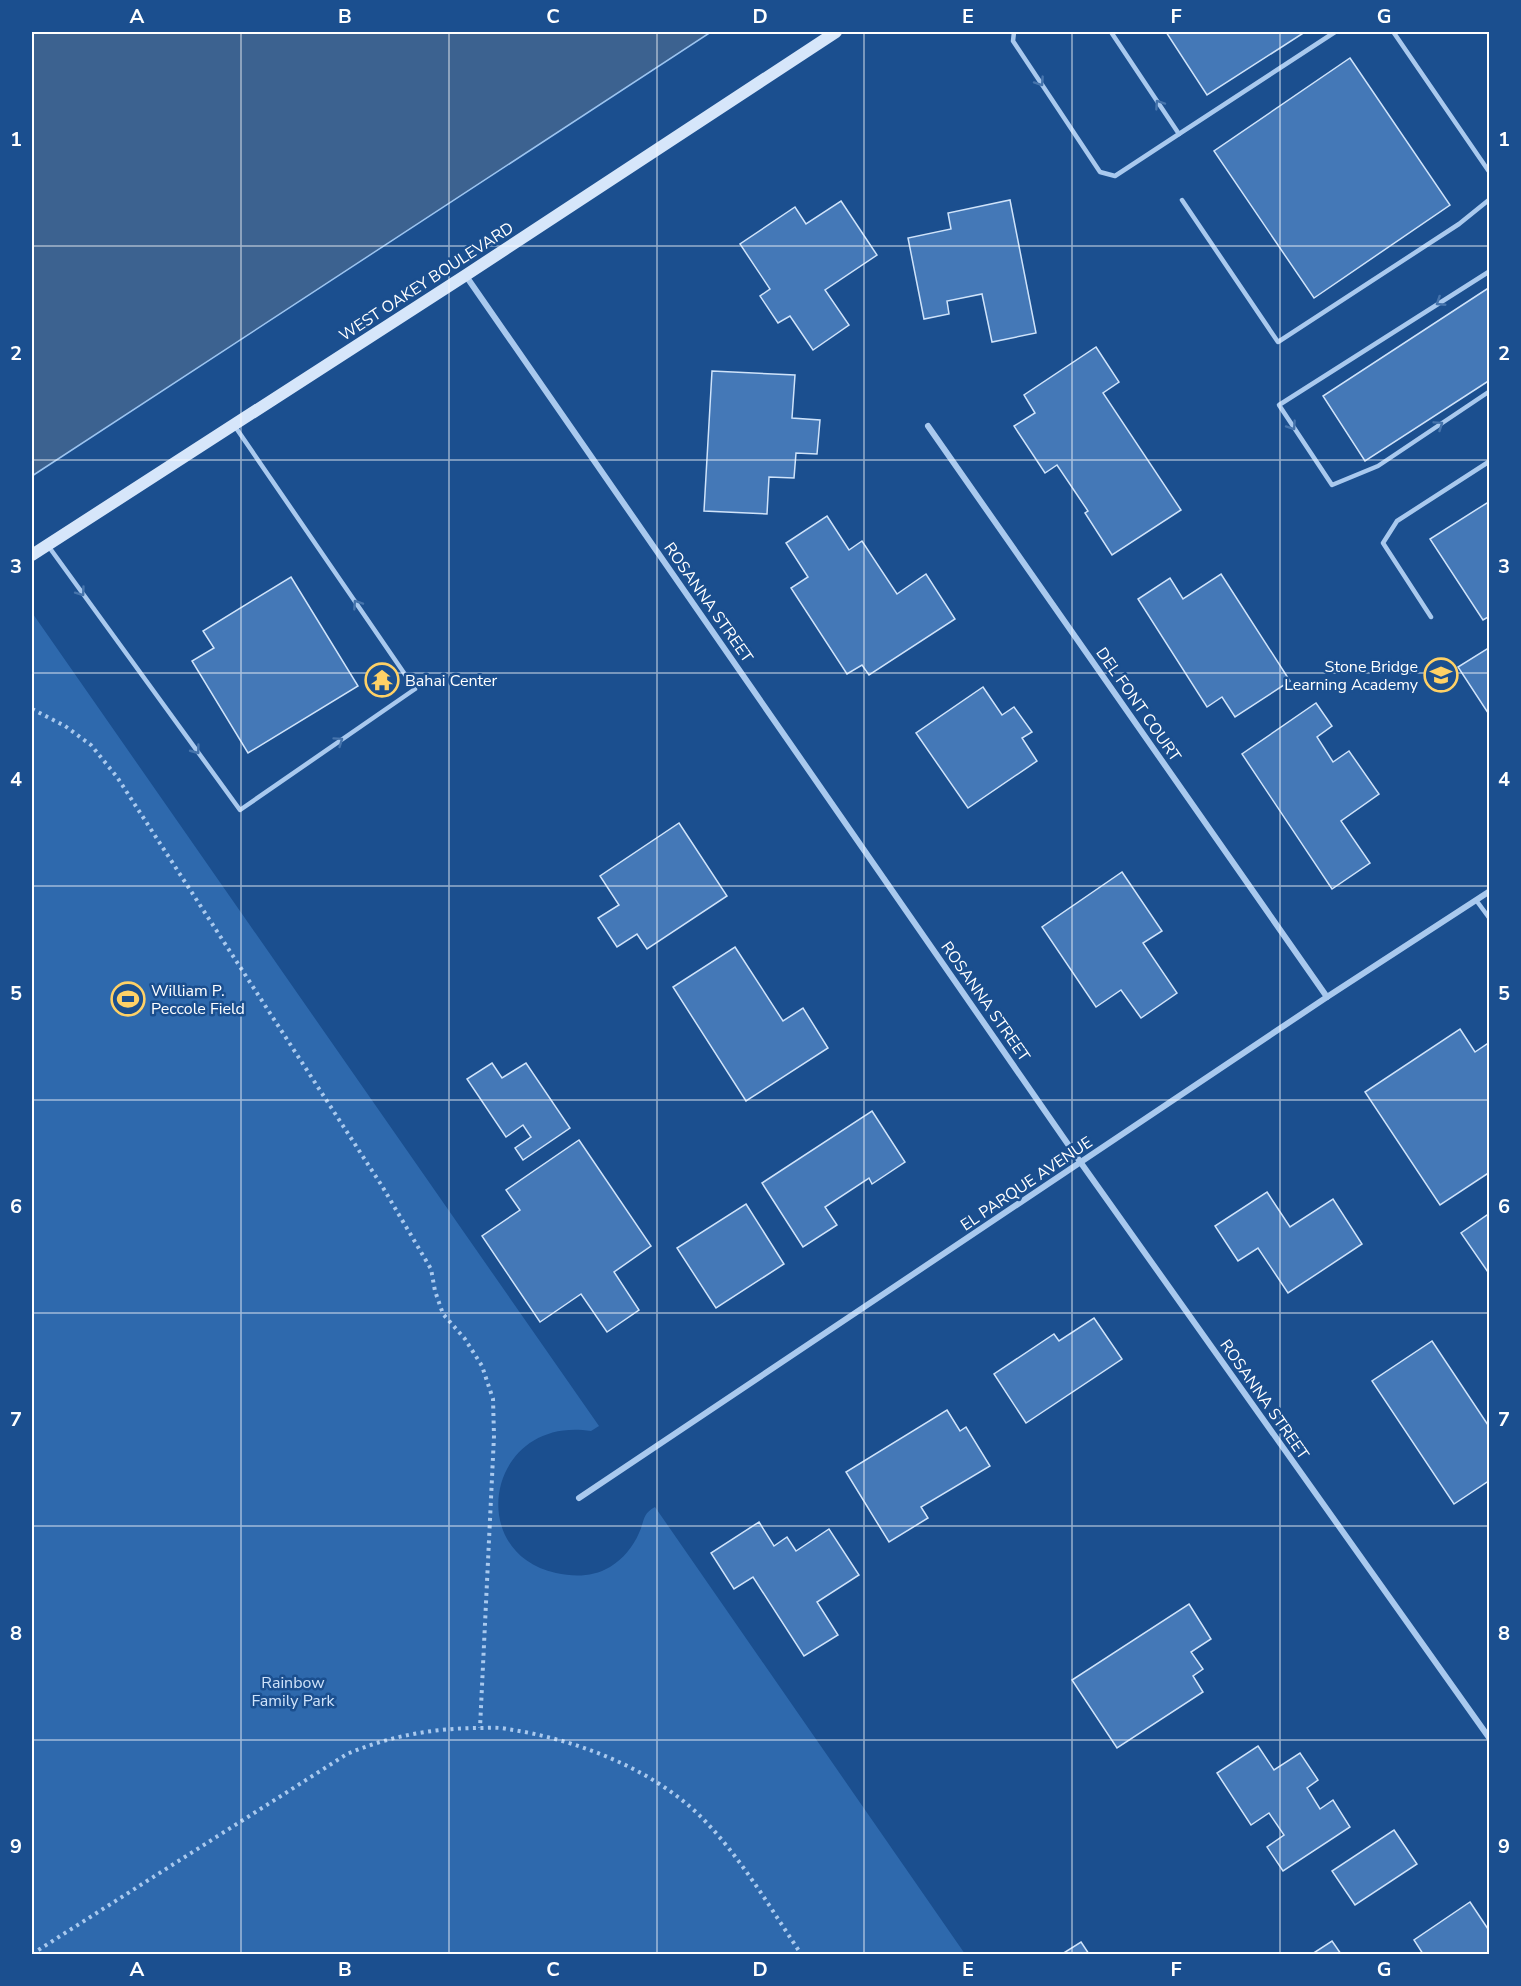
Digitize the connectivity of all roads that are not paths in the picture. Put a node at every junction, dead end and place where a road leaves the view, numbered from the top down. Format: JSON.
{"nodes":[{"id":1,"x":836,"y":32,"type":"edge"},
{"id":2,"x":1014,"y":32,"type":"edge"},
{"id":3,"x":1111,"y":32,"type":"edge"},
{"id":4,"x":1335,"y":32,"type":"edge"},
{"id":5,"x":1394,"y":33,"type":"dead end"},
{"id":6,"x":1179,"y":134,"type":"junction"},
{"id":7,"x":1490,"y":172,"type":"edge"},
{"id":8,"x":1490,"y":199,"type":"edge"},
{"id":9,"x":1182,"y":200,"type":"dead end"},
{"id":10,"x":1490,"y":271,"type":"edge"},
{"id":11,"x":466,"y":275,"type":"junction"},
{"id":12,"x":1490,"y":392,"type":"edge"},
{"id":13,"x":234,"y":425,"type":"junction"},
{"id":14,"x":928,"y":426,"type":"dead end"},
{"id":15,"x":1490,"y":461,"type":"edge"},
{"id":16,"x":47,"y":545,"type":"junction"},
{"id":17,"x":32,"y":555,"type":"edge"},
{"id":18,"x":1431,"y":617,"type":"dead end"},
{"id":19,"x":1490,"y":891,"type":"edge"},
{"id":20,"x":1476,"y":900,"type":"junction"},
{"id":21,"x":1490,"y":919,"type":"edge"},
{"id":22,"x":1327,"y":997,"type":"junction"},
{"id":23,"x":1081,"y":1163,"type":"junction"},
{"id":24,"x":579,"y":1498,"type":"dead end"},
{"id":25,"x":1490,"y":1739,"type":"edge"}],
"edges":[{"from":1,"to":11,"type":"main road","name":"WEST OAKEY BOULEVARD"},
{"from":2,"to":6,"type":"lane","one_way":true},
{"from":6,"to":3,"type":"lane","one_way":true},
{"from":4,"to":6,"type":"lane"},
{"from":5,"to":7,"type":"lane"},
{"from":8,"to":9,"type":"lane"},
{"from":10,"to":12,"type":"lane","one_way":true},
{"from":11,"to":13,"type":"main road","name":"WEST OAKEY BOULEVARD"},
{"from":11,"to":23,"type":"street","name":"ROSANNA STREET"},
{"from":13,"to":16,"type":"main road","name":"WEST OAKEY BOULEVARD"},
{"from":16,"to":13,"type":"lane","one_way":true},
{"from":14,"to":22,"type":"street","name":"DEL FONT COURT"},
{"from":15,"to":18,"type":"lane"},
{"from":16,"to":17,"type":"main road","name":"WEST OAKEY BOULEVARD"},
{"from":19,"to":20,"type":"street","name":"EL PARQUE AVENUE"},
{"from":20,"to":21,"type":"lane"},
{"from":20,"to":22,"type":"street","name":"EL PARQUE AVENUE"},
{"from":22,"to":23,"type":"street","name":"EL PARQUE AVENUE"},
{"from":23,"to":24,"type":"street","name":"EL PARQUE AVENUE"},
{"from":23,"to":25,"type":"street","name":"ROSANNA STREET"}]}
